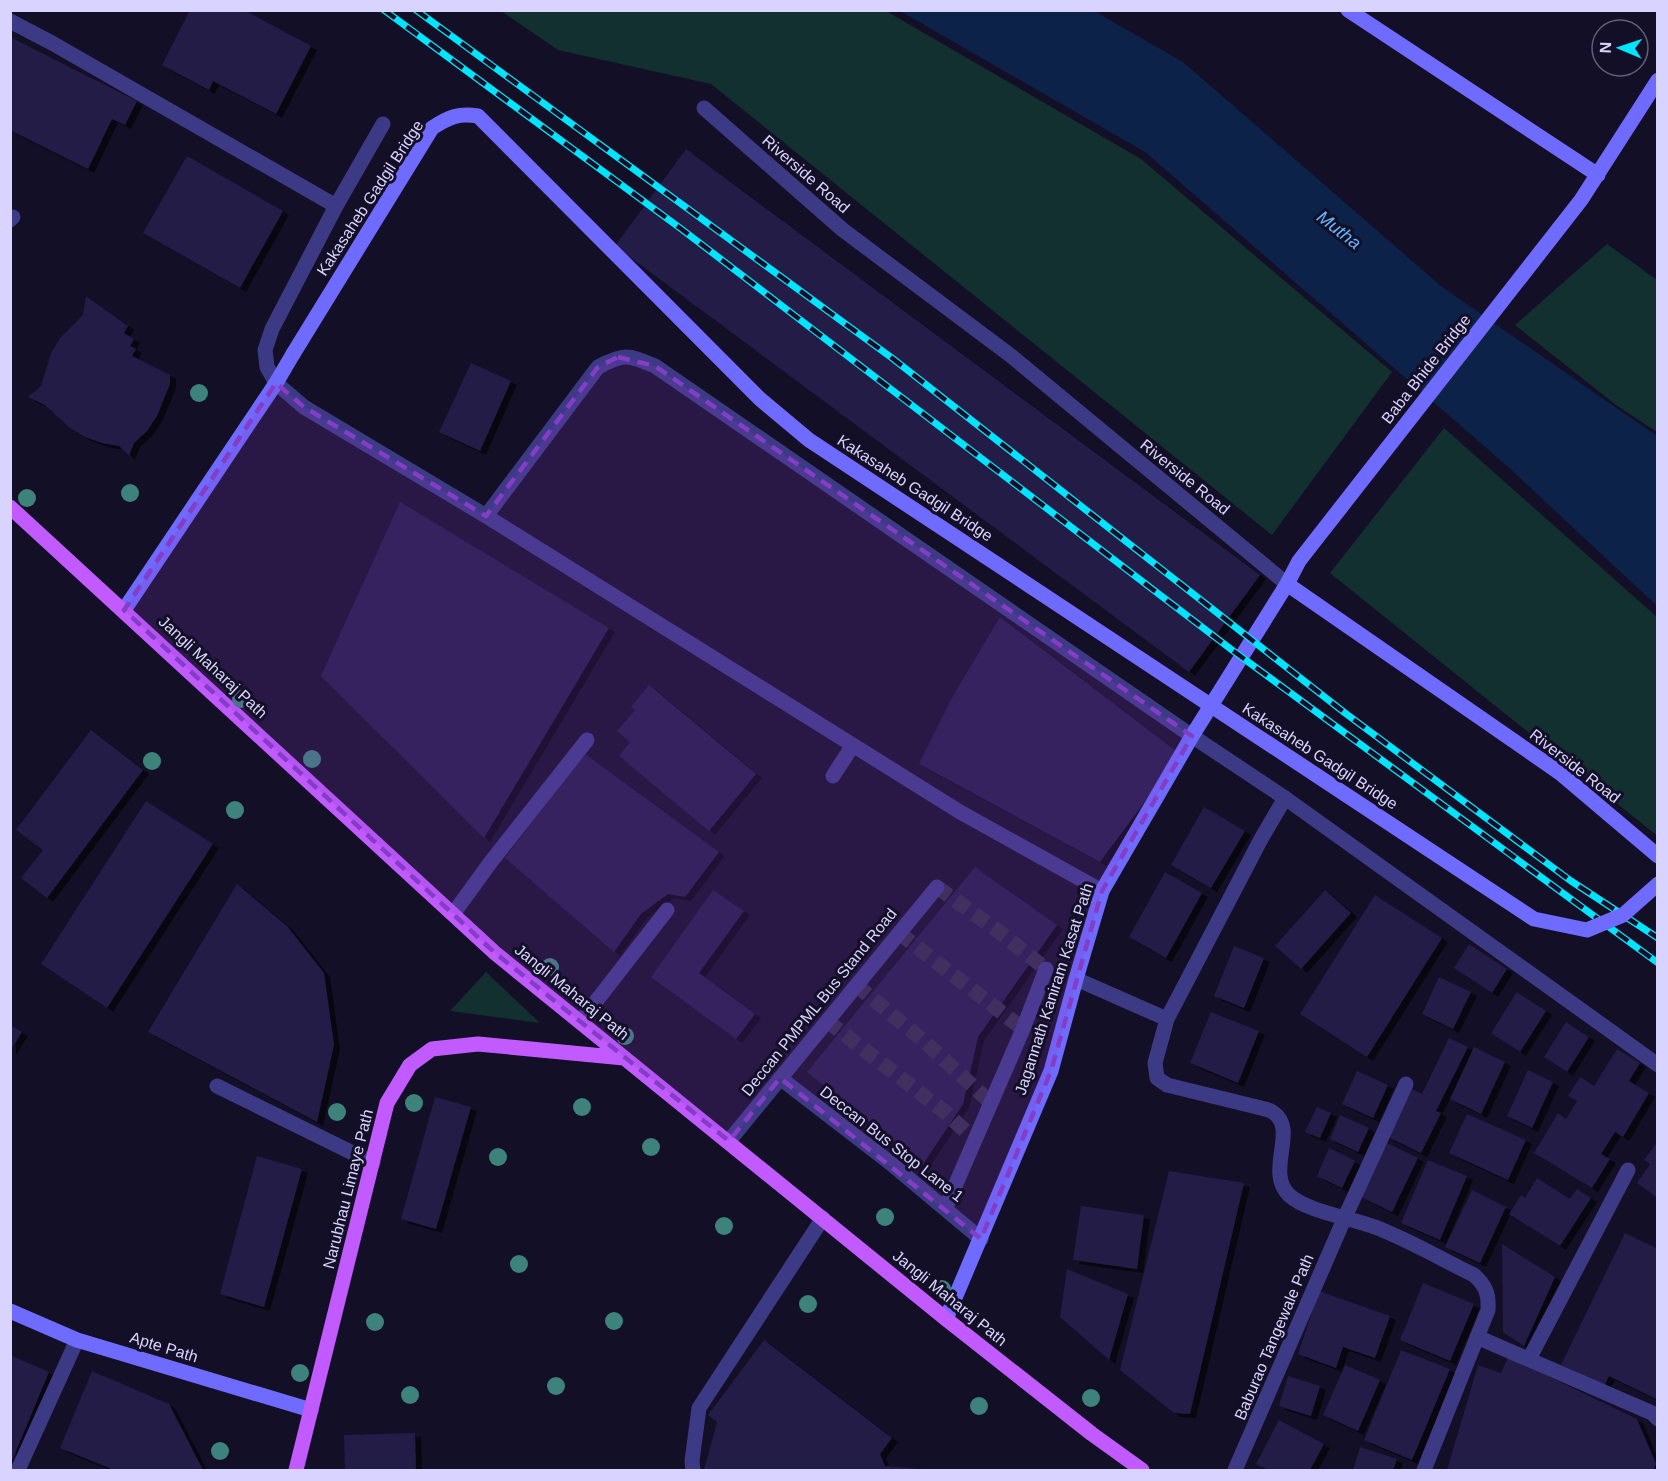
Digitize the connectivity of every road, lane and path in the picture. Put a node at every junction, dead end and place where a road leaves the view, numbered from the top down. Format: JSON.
{"nodes":[{"id":1,"x":1348,"y":10,"type":"edge"},
{"id":2,"x":10,"y":21,"type":"edge"},
{"id":3,"x":1658,"y":80,"type":"edge"},
{"id":4,"x":704,"y":108,"type":"dead end"},
{"id":5,"x":383,"y":124,"type":"dead end"},
{"id":6,"x":1598,"y":175,"type":"junction"},
{"id":7,"x":336,"y":206,"type":"junction"},
{"id":8,"x":276,"y":383,"type":"junction"},
{"id":9,"x":10,"y":507,"type":"edge"},
{"id":10,"x":486,"y":516,"type":"junction"},
{"id":11,"x":1299,"y":561,"type":"joint"},
{"id":12,"x":1287,"y":584,"type":"junction"},
{"id":13,"x":124,"y":610,"type":"junction"},
{"id":14,"x":1192,"y":736,"type":"junction"},
{"id":15,"x":587,"y":740,"type":"dead end"},
{"id":16,"x":853,"y":745,"type":"junction"},
{"id":17,"x":834,"y":776,"type":"dead end"},
{"id":18,"x":1286,"y":798,"type":"junction"},
{"id":19,"x":1658,"y":856,"type":"edge"},
{"id":20,"x":1658,"y":884,"type":"edge"},
{"id":21,"x":937,"y":887,"type":"dead end"},
{"id":22,"x":1102,"y":891,"type":"junction"},
{"id":23,"x":667,"y":910,"type":"dead end"},
{"id":24,"x":453,"y":914,"type":"junction"},
{"id":25,"x":1046,"y":969,"type":"dead end"},
{"id":26,"x":1076,"y":979,"type":"junction"},
{"id":27,"x":1167,"y":1018,"type":"junction"},
{"id":28,"x":580,"y":1022,"type":"junction"},
{"id":29,"x":624,"y":1058,"type":"junction"},
{"id":30,"x":1658,"y":1065,"type":"edge"},
{"id":31,"x":780,"y":1078,"type":"junction"},
{"id":32,"x":1406,"y":1084,"type":"dead end"},
{"id":33,"x":217,"y":1086,"type":"dead end"},
{"id":34,"x":729,"y":1141,"type":"junction"},
{"id":35,"x":373,"y":1163,"type":"junction"},
{"id":36,"x":1628,"y":1170,"type":"dead end"},
{"id":37,"x":945,"y":1209,"type":"junction"},
{"id":38,"x":1345,"y":1217,"type":"junction"},
{"id":39,"x":823,"y":1218,"type":"junction"},
{"id":40,"x":981,"y":1239,"type":"junction"},
{"id":41,"x":10,"y":1311,"type":"edge"},
{"id":42,"x":946,"y":1319,"type":"junction"},
{"id":43,"x":1477,"y":1337,"type":"junction"},
{"id":44,"x":77,"y":1340,"type":"junction"},
{"id":45,"x":1528,"y":1359,"type":"junction"},
{"id":46,"x":311,"y":1410,"type":"junction"},
{"id":47,"x":1658,"y":1419,"type":"edge"},
{"id":48,"x":1136,"y":1468,"type":"edge"},
{"id":49,"x":18,"y":1470,"type":"edge"},
{"id":50,"x":296,"y":1470,"type":"edge"},
{"id":51,"x":693,"y":1470,"type":"edge"},
{"id":52,"x":1235,"y":1470,"type":"edge"},
{"id":53,"x":1424,"y":1470,"type":"edge"}],
"edges":[{"from":1,"to":6,"type":"street"},
{"from":2,"to":7,"type":"street"},
{"from":3,"to":6,"type":"street","name":"Baba Bhide Bridge"},
{"from":4,"to":12,"type":"street","name":"Riverside Road"},
{"from":5,"to":7,"type":"street"},
{"from":6,"to":11,"type":"street","name":"Baba Bhide Bridge"},
{"from":7,"to":8,"type":"street"},
{"from":8,"to":10,"type":"street"},
{"from":8,"to":13,"type":"street","name":"Kakasaheb Gadgil Bridge"},
{"from":8,"to":20,"type":"street","name":"Kakasaheb Gadgil Bridge","bridge":true},
{"from":9,"to":13,"type":"main road","name":"Jangli Maharaj Path"},
{"from":10,"to":14,"type":"street"},
{"from":10,"to":16,"type":"street"},
{"from":11,"to":12,"type":"street","name":"Jagannath Kaniram Kasat Path"},
{"from":12,"to":14,"type":"street","name":"Jagannath Kaniram Kasat Path"},
{"from":12,"to":19,"type":"street","name":"Riverside Road"},
{"from":13,"to":24,"type":"main road","name":"Jangli Maharaj Path"},
{"from":14,"to":18,"type":"street"},
{"from":14,"to":22,"type":"street","name":"Jagannath Kaniram Kasat Path"},
{"from":15,"to":24,"type":"street"},
{"from":16,"to":17,"type":"street"},
{"from":16,"to":22,"type":"street"},
{"from":18,"to":27,"type":"street"},
{"from":18,"to":30,"type":"street"},
{"from":21,"to":31,"type":"street","name":"Deccan PMPML Bus Stand Road"},
{"from":22,"to":26,"type":"street","name":"Jagannath Kaniram Kasat Path"},
{"from":23,"to":28,"type":"street"},
{"from":24,"to":28,"type":"main road","name":"Jangli Maharaj Path"},
{"from":25,"to":37,"type":"street"},
{"from":26,"to":27,"type":"street"},
{"from":26,"to":40,"type":"street","name":"Jagannath Kaniram Kasat Path"},
{"from":27,"to":38,"type":"street"},
{"from":28,"to":29,"type":"main road","name":"Jangli Maharaj Path"},
{"from":29,"to":34,"type":"main road","name":"Jangli Maharaj Path"},
{"from":29,"to":35,"type":"main road","name":"Narubhau Limaye Path"},
{"from":31,"to":34,"type":"street","name":"Deccan PMPML Bus Stand Road"},
{"from":31,"to":37,"type":"street","name":"Deccan Bus Stop Lane 1"},
{"from":32,"to":38,"type":"street","name":"Baburao Tangewale Path"},
{"from":33,"to":35,"type":"street"},
{"from":34,"to":39,"type":"main road","name":"Jangli Maharaj Path"},
{"from":35,"to":46,"type":"main road","name":"Narubhau Limaye Path"},
{"from":36,"to":45,"type":"street"},
{"from":37,"to":40,"type":"street","name":"Deccan Bus Stop Lane 1"},
{"from":38,"to":43,"type":"street"},
{"from":38,"to":52,"type":"street","name":"Baburao Tangewale Path"},
{"from":39,"to":42,"type":"main road","name":"Jangli Maharaj Path"},
{"from":39,"to":51,"type":"street"},
{"from":40,"to":42,"type":"street","name":"Jagannath Kaniram Kasat Path"},
{"from":41,"to":44,"type":"street","name":"Apte Path"},
{"from":42,"to":48,"type":"main road","name":"Jangli Maharaj Path"},
{"from":43,"to":45,"type":"street"},
{"from":43,"to":53,"type":"street"},
{"from":44,"to":46,"type":"street","name":"Apte Path"},
{"from":44,"to":49,"type":"street"},
{"from":45,"to":47,"type":"street"},
{"from":46,"to":50,"type":"main road","name":"Narubhau Limaye Path"}]}
